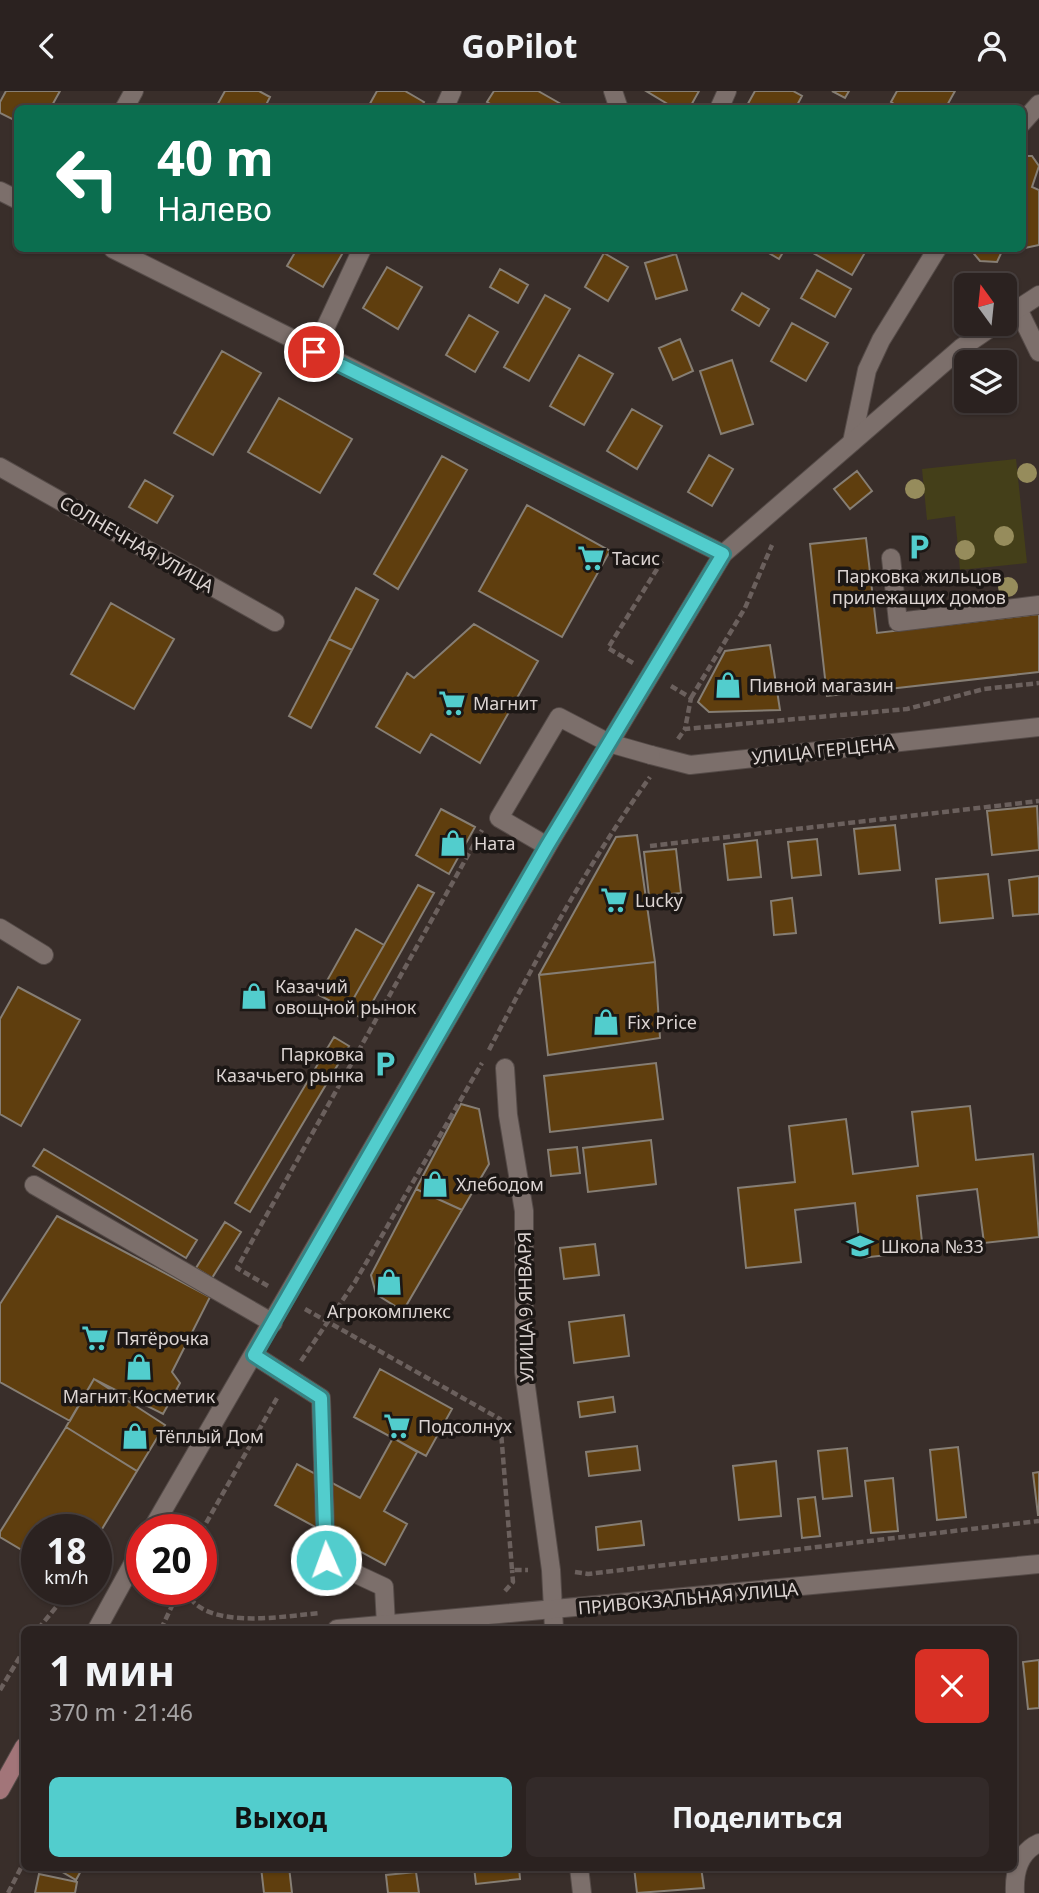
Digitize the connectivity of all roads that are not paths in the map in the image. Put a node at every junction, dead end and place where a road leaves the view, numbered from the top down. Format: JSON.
{"nodes":[{"id":1,"x":1039,"y":104,"type":"edge"},
{"id":2,"x":1026,"y":119,"type":"edge"},
{"id":3,"x":119,"y":252,"type":"edge"},
{"id":4,"x":361,"y":252,"type":"edge"},
{"id":5,"x":935,"y":252,"type":"edge"},
{"id":6,"x":1039,"y":295,"type":"edge"},
{"id":7,"x":1017,"y":309,"type":"edge"},
{"id":8,"x":1017,"y":321,"type":"edge"},
{"id":9,"x":978,"y":336,"type":"edge"},
{"id":10,"x":314,"y":352,"type":"junction"},
{"id":11,"x":1039,"y":352,"type":"edge"},
{"id":12,"x":852,"y":442,"type":"junction"},
{"id":13,"x":0,"y":467,"type":"edge"},
{"id":14,"x":723,"y":554,"type":"junction"},
{"id":15,"x":891,"y":558,"type":"dead end"},
{"id":16,"x":1039,"y":605,"type":"edge"},
{"id":17,"x":275,"y":622,"type":"dead end"},
{"id":18,"x":1039,"y":727,"type":"edge"},
{"id":19,"x":609,"y":743,"type":"junction"},
{"id":20,"x":547,"y":846,"type":"junction"},
{"id":21,"x":0,"y":928,"type":"edge"},
{"id":22,"x":44,"y":955,"type":"dead end"},
{"id":23,"x":505,"y":1067,"type":"dead end"},
{"id":24,"x":34,"y":1185,"type":"dead end"},
{"id":25,"x":272,"y":1323,"type":"junction"},
{"id":26,"x":254,"y":1355,"type":"junction"},
{"id":27,"x":161,"y":1514,"type":"edge"},
{"id":28,"x":1039,"y":1564,"type":"edge"},
{"id":29,"x":126,"y":1576,"type":"edge"},
{"id":30,"x":552,"y":1611,"type":"junction"},
{"id":31,"x":386,"y":1625,"type":"junction"},
{"id":32,"x":99,"y":1626,"type":"edge"},
{"id":33,"x":374,"y":1626,"type":"edge"},
{"id":34,"x":554,"y":1626,"type":"edge"},
{"id":35,"x":21,"y":1752,"type":"edge"},
{"id":36,"x":0,"y":1790,"type":"edge"},
{"id":37,"x":1039,"y":1843,"type":"edge"},
{"id":38,"x":1017,"y":1868,"type":"edge"},
{"id":39,"x":579,"y":1871,"type":"edge"},
{"id":40,"x":1016,"y":1871,"type":"edge"},
{"id":41,"x":582,"y":1893,"type":"edge"},
{"id":42,"x":1016,"y":1893,"type":"edge"}],
"edges":[{"from":1,"to":2,"type":"street"},
{"from":3,"to":10,"type":"street"},
{"from":4,"to":10,"type":"street"},
{"from":5,"to":12,"type":"street"},
{"from":6,"to":7,"type":"street"},
{"from":8,"to":11,"type":"street"},
{"from":9,"to":12,"type":"street"},
{"from":10,"to":14,"type":"street"},
{"from":12,"to":14,"type":"street"},
{"from":13,"to":17,"type":"street","name":"СОЛНЕЧНАЯ УЛИЦА"},
{"from":14,"to":19,"type":"street"},
{"from":15,"to":16,"type":"street"},
{"from":18,"to":19,"type":"street","name":"УЛИЦА ГЕРЦЕНА"},
{"from":19,"to":20,"type":"street"},
{"from":19,"to":20,"type":"street","name":"УЛИЦА ГЕРЦЕНА"},
{"from":20,"to":25,"type":"street"},
{"from":21,"to":22,"type":"street"},
{"from":23,"to":30,"type":"street","name":"УЛИЦА 9 ЯНВАРЯ"},
{"from":24,"to":25,"type":"street"},
{"from":25,"to":26,"type":"street"},
{"from":26,"to":27,"type":"street"},
{"from":26,"to":31,"type":"street"},
{"from":28,"to":30,"type":"street","name":"ПРИВОКЗАЛЬНАЯ УЛИЦА"},
{"from":29,"to":32,"type":"street"},
{"from":30,"to":31,"type":"street","name":"ПРИВОКЗАЛЬНАЯ УЛИЦА"},
{"from":30,"to":34,"type":"street","name":"УЛИЦА 9 ЯНВАРЯ"},
{"from":31,"to":33,"type":"street","name":"ПРИВОКЗАЛЬНАЯ УЛИЦА"},
{"from":35,"to":36,"type":"main road"},
{"from":37,"to":38,"type":"street"},
{"from":39,"to":41,"type":"street"},
{"from":40,"to":42,"type":"street"}]}
